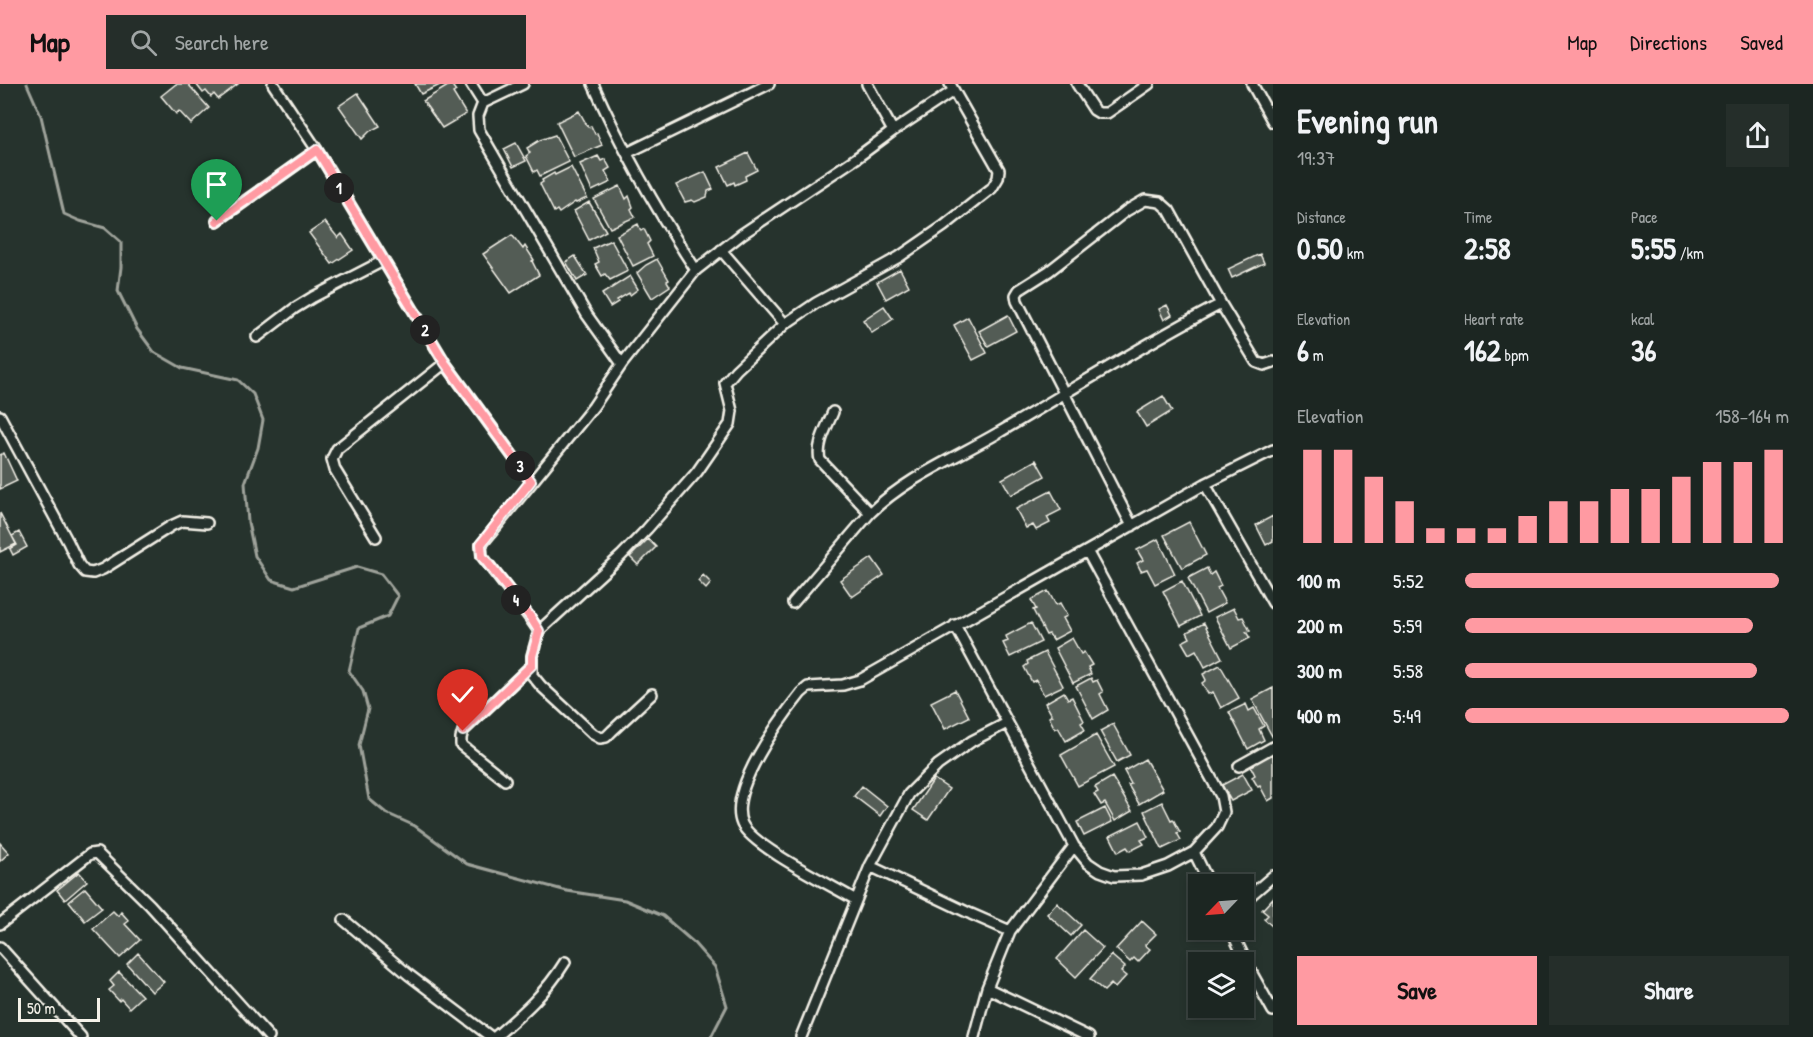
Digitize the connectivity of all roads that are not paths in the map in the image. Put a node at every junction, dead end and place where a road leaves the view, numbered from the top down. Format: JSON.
{"nodes":[{"id":1,"x":273,"y":84,"type":"edge"},
{"id":2,"x":471,"y":84,"type":"edge"},
{"id":3,"x":523,"y":84,"type":"edge"},
{"id":4,"x":593,"y":84,"type":"edge"},
{"id":5,"x":769,"y":84,"type":"edge"},
{"id":6,"x":867,"y":84,"type":"edge"},
{"id":7,"x":1077,"y":84,"type":"edge"},
{"id":8,"x":1149,"y":84,"type":"edge"},
{"id":9,"x":1252,"y":84,"type":"edge"},
{"id":10,"x":952,"y":87,"type":"edge"},
{"id":11,"x":483,"y":104,"type":"junction"},
{"id":12,"x":1273,"y":122,"type":"edge"},
{"id":13,"x":893,"y":131,"type":"junction"},
{"id":14,"x":317,"y":150,"type":"junction"},
{"id":15,"x":627,"y":153,"type":"junction"},
{"id":16,"x":217,"y":221,"type":"dead end"},
{"id":17,"x":721,"y":249,"type":"junction"},
{"id":18,"x":383,"y":261,"type":"junction"},
{"id":19,"x":696,"y":270,"type":"junction"},
{"id":20,"x":1221,"y":304,"type":"junction"},
{"id":21,"x":784,"y":324,"type":"junction"},
{"id":22,"x":257,"y":337,"type":"dead end"},
{"id":23,"x":1273,"y":362,"type":"edge"},
{"id":24,"x":445,"y":363,"type":"junction"},
{"id":25,"x":622,"y":364,"type":"junction"},
{"id":26,"x":1065,"y":394,"type":"junction"},
{"id":27,"x":833,"y":412,"type":"dead end"},
{"id":28,"x":0,"y":416,"type":"edge"},
{"id":29,"x":1273,"y":450,"type":"edge"},
{"id":30,"x":531,"y":481,"type":"junction"},
{"id":31,"x":1205,"y":484,"type":"junction"},
{"id":32,"x":870,"y":513,"type":"junction"},
{"id":33,"x":207,"y":523,"type":"dead end"},
{"id":34,"x":1132,"y":526,"type":"junction"},
{"id":35,"x":376,"y":537,"type":"dead end"},
{"id":36,"x":1087,"y":551,"type":"junction"},
{"id":37,"x":793,"y":603,"type":"dead end"},
{"id":38,"x":1273,"y":603,"type":"edge"},
{"id":39,"x":955,"y":625,"type":"junction"},
{"id":40,"x":539,"y":631,"type":"junction"},
{"id":41,"x":532,"y":665,"type":"junction"},
{"id":42,"x":652,"y":694,"type":"dead end"},
{"id":43,"x":1007,"y":723,"type":"junction"},
{"id":44,"x":1273,"y":747,"type":"edge"},
{"id":45,"x":1239,"y":766,"type":"dead end"},
{"id":46,"x":506,"y":780,"type":"dead end"},
{"id":47,"x":1074,"y":846,"type":"junction"},
{"id":48,"x":1194,"y":852,"type":"junction"},
{"id":49,"x":870,"y":866,"type":"junction"},
{"id":50,"x":1205,"y":874,"type":"edge"},
{"id":51,"x":1273,"y":876,"type":"edge"},
{"id":52,"x":1254,"y":892,"type":"edge"},
{"id":53,"x":856,"y":900,"type":"junction"},
{"id":54,"x":344,"y":920,"type":"dead end"},
{"id":55,"x":0,"y":924,"type":"edge"},
{"id":56,"x":1010,"y":931,"type":"junction"},
{"id":57,"x":1236,"y":940,"type":"edge"},
{"id":58,"x":0,"y":947,"type":"edge"},
{"id":59,"x":566,"y":962,"type":"dead end"},
{"id":60,"x":987,"y":988,"type":"junction"},
{"id":61,"x":1273,"y":1011,"type":"edge"},
{"id":62,"x":81,"y":1037,"type":"edge"},
{"id":63,"x":269,"y":1037,"type":"edge"},
{"id":64,"x":493,"y":1037,"type":"edge"},
{"id":65,"x":801,"y":1037,"type":"edge"},
{"id":66,"x":974,"y":1037,"type":"edge"},
{"id":67,"x":1089,"y":1037,"type":"edge"}],
"edges":[{"from":1,"to":14,"type":"street"},
{"from":2,"to":11,"type":"street"},
{"from":3,"to":11,"type":"street"},
{"from":4,"to":15,"type":"street"},
{"from":5,"to":15,"type":"street"},
{"from":6,"to":13,"type":"street"},
{"from":7,"to":8,"type":"street"},
{"from":9,"to":12,"type":"street"},
{"from":10,"to":13,"type":"street"},
{"from":10,"to":21,"type":"street"},
{"from":11,"to":25,"type":"street"},
{"from":13,"to":17,"type":"street"},
{"from":14,"to":16,"type":"street"},
{"from":14,"to":18,"type":"street"},
{"from":15,"to":19,"type":"street"},
{"from":17,"to":19,"type":"street"},
{"from":17,"to":21,"type":"street"},
{"from":18,"to":22,"type":"street"},
{"from":18,"to":24,"type":"street"},
{"from":19,"to":25,"type":"street"},
{"from":20,"to":23,"type":"street"},
{"from":20,"to":26,"type":"street"},
{"from":20,"to":26,"type":"street"},
{"from":21,"to":40,"type":"street"},
{"from":24,"to":30,"type":"street"},
{"from":24,"to":35,"type":"street"},
{"from":25,"to":30,"type":"street"},
{"from":26,"to":32,"type":"street"},
{"from":26,"to":34,"type":"street"},
{"from":27,"to":32,"type":"street"},
{"from":28,"to":33,"type":"street"},
{"from":29,"to":31,"type":"street"},
{"from":30,"to":40,"type":"street"},
{"from":31,"to":34,"type":"street"},
{"from":31,"to":38,"type":"street"},
{"from":32,"to":37,"type":"street"},
{"from":34,"to":36,"type":"street"},
{"from":36,"to":39,"type":"street"},
{"from":36,"to":48,"type":"street"},
{"from":39,"to":43,"type":"street"},
{"from":39,"to":53,"type":"street"},
{"from":40,"to":41,"type":"street"},
{"from":41,"to":42,"type":"street"},
{"from":41,"to":46,"type":"street"},
{"from":43,"to":47,"type":"street"},
{"from":43,"to":49,"type":"street"},
{"from":44,"to":45,"type":"street"},
{"from":47,"to":48,"type":"street"},
{"from":47,"to":56,"type":"street"},
{"from":48,"to":50,"type":"street"},
{"from":49,"to":53,"type":"street"},
{"from":49,"to":56,"type":"street"},
{"from":51,"to":52,"type":"street"},
{"from":53,"to":65,"type":"street"},
{"from":54,"to":64,"type":"street"},
{"from":55,"to":63,"type":"street"},
{"from":56,"to":60,"type":"street"},
{"from":57,"to":61,"type":"street"},
{"from":58,"to":62,"type":"street"},
{"from":59,"to":64,"type":"street"},
{"from":60,"to":66,"type":"street"},
{"from":60,"to":67,"type":"street"}]}
